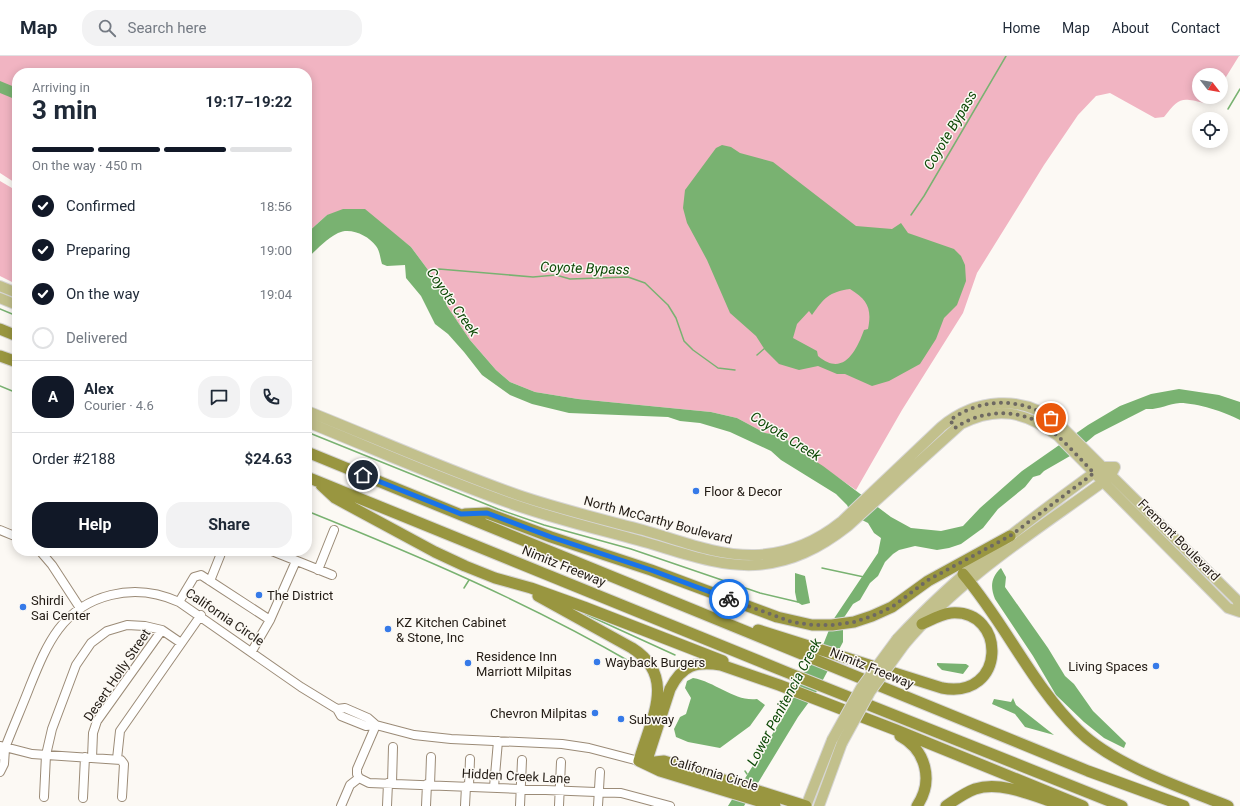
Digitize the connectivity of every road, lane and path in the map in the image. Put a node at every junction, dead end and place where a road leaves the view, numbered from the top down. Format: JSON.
{"nodes":[{"id":1,"x":0,"y":286,"type":"edge"},
{"id":2,"x":12,"y":291,"type":"edge"},
{"id":3,"x":0,"y":298,"type":"edge"},
{"id":4,"x":12,"y":303,"type":"edge"},
{"id":5,"x":0,"y":329,"type":"edge"},
{"id":6,"x":12,"y":334,"type":"edge"},
{"id":7,"x":0,"y":356,"type":"edge"},
{"id":8,"x":12,"y":360,"type":"edge"},
{"id":9,"x":312,"y":413,"type":"edge"},
{"id":10,"x":312,"y":424,"type":"edge"},
{"id":11,"x":390,"y":444,"type":"junction"},
{"id":12,"x":312,"y":454,"type":"edge"},
{"id":13,"x":386,"y":454,"type":"junction"},
{"id":14,"x":1098,"y":470,"type":"junction"},
{"id":15,"x":1107,"y":478,"type":"junction"},
{"id":16,"x":312,"y":479,"type":"edge"},
{"id":17,"x":461,"y":514,"type":"junction"},
{"id":18,"x":598,"y":518,"type":"junction"},
{"id":19,"x":845,"y":524,"type":"junction"},
{"id":20,"x":596,"y":528,"type":"junction"},
{"id":21,"x":0,"y":530,"type":"edge"},
{"id":22,"x":334,"y":530,"type":"dead end"},
{"id":23,"x":12,"y":535,"type":"edge"},
{"id":24,"x":1010,"y":536,"type":"junction"},
{"id":25,"x":44,"y":556,"type":"edge"},
{"id":26,"x":220,"y":556,"type":"edge"},
{"id":27,"x":285,"y":556,"type":"edge"},
{"id":28,"x":296,"y":561,"type":"junction"},
{"id":29,"x":318,"y":570,"type":"junction"},
{"id":30,"x":332,"y":575,"type":"dead end"},
{"id":31,"x":966,"y":578,"type":"junction"},
{"id":32,"x":210,"y":581,"type":"junction"},
{"id":33,"x":521,"y":587,"type":"junction"},
{"id":34,"x":179,"y":602,"type":"junction"},
{"id":35,"x":1240,"y":607,"type":"edge"},
{"id":36,"x":80,"y":608,"type":"junction"},
{"id":37,"x":1240,"y":612,"type":"edge"},
{"id":38,"x":200,"y":615,"type":"junction"},
{"id":39,"x":270,"y":620,"type":"junction"},
{"id":40,"x":922,"y":624,"type":"junction"},
{"id":41,"x":162,"y":630,"type":"junction"},
{"id":42,"x":181,"y":642,"type":"junction"},
{"id":43,"x":900,"y":642,"type":"junction"},
{"id":44,"x":800,"y":649,"type":"junction"},
{"id":45,"x":252,"y":651,"type":"junction"},
{"id":46,"x":779,"y":685,"type":"junction"},
{"id":47,"x":865,"y":719,"type":"junction"},
{"id":48,"x":376,"y":725,"type":"junction"},
{"id":49,"x":498,"y":741,"type":"junction"},
{"id":50,"x":837,"y":741,"type":"junction"},
{"id":51,"x":393,"y":747,"type":"dead end"},
{"id":52,"x":2,"y":750,"type":"edge"},
{"id":53,"x":46,"y":755,"type":"junction"},
{"id":54,"x":431,"y":757,"type":"dead end"},
{"id":55,"x":89,"y":758,"type":"junction"},
{"id":56,"x":117,"y":759,"type":"junction"},
{"id":57,"x":470,"y":759,"type":"dead end"},
{"id":58,"x":522,"y":760,"type":"dead end"},
{"id":59,"x":561,"y":762,"type":"dead end"},
{"id":60,"x":642,"y":762,"type":"junction"},
{"id":61,"x":0,"y":772,"type":"edge"},
{"id":62,"x":600,"y":772,"type":"dead end"},
{"id":63,"x":359,"y":778,"type":"junction"},
{"id":64,"x":390,"y":783,"type":"junction"},
{"id":65,"x":429,"y":784,"type":"junction"},
{"id":66,"x":468,"y":786,"type":"junction"},
{"id":67,"x":494,"y":787,"type":"junction"},
{"id":68,"x":521,"y":789,"type":"junction"},
{"id":69,"x":560,"y":791,"type":"junction"},
{"id":70,"x":599,"y":792,"type":"junction"},
{"id":71,"x":44,"y":797,"type":"dead end"},
{"id":72,"x":122,"y":797,"type":"dead end"},
{"id":73,"x":762,"y":797,"type":"junction"},
{"id":74,"x":83,"y":798,"type":"dead end"},
{"id":75,"x":341,"y":806,"type":"edge"},
{"id":76,"x":387,"y":806,"type":"edge"},
{"id":77,"x":426,"y":806,"type":"edge"},
{"id":78,"x":466,"y":806,"type":"edge"},
{"id":79,"x":520,"y":806,"type":"edge"},
{"id":80,"x":559,"y":806,"type":"edge"},
{"id":81,"x":598,"y":806,"type":"edge"},
{"id":82,"x":670,"y":806,"type":"edge"},
{"id":83,"x":774,"y":806,"type":"edge"},
{"id":84,"x":806,"y":806,"type":"edge"},
{"id":85,"x":819,"y":806,"type":"edge"},
{"id":86,"x":917,"y":806,"type":"edge"},
{"id":87,"x":946,"y":806,"type":"edge"},
{"id":88,"x":1064,"y":806,"type":"edge"},
{"id":89,"x":1084,"y":806,"type":"edge"},
{"id":90,"x":1122,"y":806,"type":"edge"},
{"id":91,"x":1184,"y":806,"type":"edge"},
{"id":92,"x":1228,"y":806,"type":"edge"}],
"edges":[{"from":1,"to":2,"type":"main road"},
{"from":3,"to":4,"type":"main road"},
{"from":5,"to":6,"type":"highway"},
{"from":7,"to":8,"type":"highway"},
{"from":9,"to":11,"type":"main road","name":"North McCarthy Boulevard"},
{"from":10,"to":13,"type":"main road","name":"North McCarthy Boulevard"},
{"from":11,"to":13,"type":"main road"},
{"from":11,"to":18,"type":"main road","name":"North McCarthy Boulevard"},
{"from":12,"to":17,"type":"highway","name":"Nimitz Freeway"},
{"from":13,"to":20,"type":"main road","name":"North McCarthy Boulevard"},
{"from":14,"to":15,"type":"main road","name":"North McCarthy Boulevard"},
{"from":14,"to":15,"type":"main road"},
{"from":14,"to":19,"type":"main road","name":"North McCarthy Boulevard"},
{"from":14,"to":24,"type":"main road"},
{"from":15,"to":31,"type":"main road"},
{"from":15,"to":35,"type":"main road","name":"Fremont Boulevard"},
{"from":15,"to":37,"type":"main road","name":"Fremont Boulevard"},
{"from":16,"to":33,"type":"highway"},
{"from":16,"to":90,"type":"highway","name":"Nimitz Freeway"},
{"from":17,"to":24,"type":"highway"},
{"from":17,"to":44,"type":"highway","name":"Nimitz Freeway"},
{"from":18,"to":19,"type":"main road","name":"North McCarthy Boulevard"},
{"from":18,"to":20,"type":"main road"},
{"from":19,"to":20,"type":"main road","name":"North McCarthy Boulevard"},
{"from":21,"to":23,"type":"street"},
{"from":22,"to":29,"type":"street"},
{"from":24,"to":31,"type":"main road"},
{"from":25,"to":36,"type":"street"},
{"from":26,"to":32,"type":"street"},
{"from":27,"to":28,"type":"street"},
{"from":28,"to":29,"type":"street"},
{"from":28,"to":39,"type":"street"},
{"from":29,"to":30,"type":"street"},
{"from":31,"to":40,"type":"main road"},
{"from":31,"to":43,"type":"main road"},
{"from":31,"to":92,"type":"highway"},
{"from":32,"to":34,"type":"street"},
{"from":32,"to":39,"type":"street"},
{"from":33,"to":46,"type":"highway"},
{"from":33,"to":60,"type":"highway"},
{"from":34,"to":36,"type":"street","name":"California Circle"},
{"from":34,"to":38,"type":"street","name":"California Circle"},
{"from":36,"to":52,"type":"street","name":"California Circle"},
{"from":38,"to":42,"type":"street"},
{"from":38,"to":45,"type":"street","name":"California Circle"},
{"from":39,"to":45,"type":"street"},
{"from":40,"to":43,"type":"main road"},
{"from":40,"to":44,"type":"highway"},
{"from":41,"to":42,"type":"street"},
{"from":41,"to":53,"type":"street"},
{"from":41,"to":55,"type":"street","name":"Desert Holly Street"},
{"from":42,"to":56,"type":"street"},
{"from":43,"to":50,"type":"main road","bridge":true},
{"from":44,"to":91,"type":"highway","name":"Nimitz Freeway"},
{"from":45,"to":48,"type":"street","name":"California Circle"},
{"from":46,"to":47,"type":"highway"},
{"from":46,"to":60,"type":"highway"},
{"from":47,"to":86,"type":"highway"},
{"from":47,"to":89,"type":"highway"},
{"from":48,"to":49,"type":"street","name":"California Circle"},
{"from":48,"to":63,"type":"street"},
{"from":49,"to":60,"type":"street","name":"California Circle"},
{"from":49,"to":67,"type":"street"},
{"from":50,"to":84,"type":"main road"},
{"from":50,"to":85,"type":"main road"},
{"from":51,"to":64,"type":"street"},
{"from":52,"to":53,"type":"street"},
{"from":52,"to":61,"type":"street","name":"California Circle"},
{"from":53,"to":55,"type":"street"},
{"from":53,"to":71,"type":"street"},
{"from":54,"to":65,"type":"street"},
{"from":55,"to":56,"type":"street"},
{"from":55,"to":74,"type":"street","name":"Desert Holly Street"},
{"from":56,"to":72,"type":"street"},
{"from":57,"to":66,"type":"street"},
{"from":58,"to":68,"type":"street"},
{"from":59,"to":69,"type":"street"},
{"from":60,"to":73,"type":"highway","name":"California Circle"},
{"from":62,"to":70,"type":"street"},
{"from":63,"to":64,"type":"street","name":"Hidden Creek Lane"},
{"from":63,"to":75,"type":"street"},
{"from":64,"to":65,"type":"street","name":"Hidden Creek Lane"},
{"from":64,"to":76,"type":"street"},
{"from":65,"to":66,"type":"street","name":"Hidden Creek Lane"},
{"from":65,"to":77,"type":"street"},
{"from":66,"to":67,"type":"street","name":"Hidden Creek Lane"},
{"from":66,"to":78,"type":"street"},
{"from":67,"to":68,"type":"street","name":"Hidden Creek Lane"},
{"from":68,"to":69,"type":"street","name":"Hidden Creek Lane"},
{"from":68,"to":79,"type":"street"},
{"from":69,"to":70,"type":"street","name":"Hidden Creek Lane"},
{"from":69,"to":80,"type":"street"},
{"from":70,"to":81,"type":"street"},
{"from":70,"to":82,"type":"street","name":"Hidden Creek Lane"},
{"from":73,"to":83,"type":"highway","name":"California Circle"},
{"from":73,"to":84,"type":"highway","name":"California Circle"},
{"from":87,"to":88,"type":"highway"}]}
